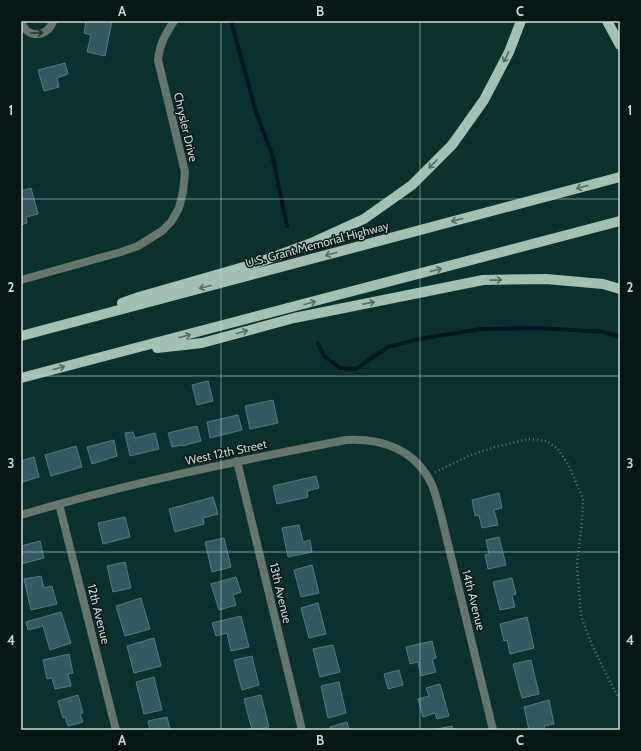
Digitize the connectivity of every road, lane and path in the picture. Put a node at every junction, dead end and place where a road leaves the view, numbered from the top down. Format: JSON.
{"nodes":[{"id":1,"x":53,"y":21,"type":"edge"},
{"id":2,"x":174,"y":21,"type":"edge"},
{"id":3,"x":521,"y":21,"type":"edge"},
{"id":4,"x":607,"y":21,"type":"edge"},
{"id":5,"x":21,"y":22,"type":"edge"},
{"id":6,"x":620,"y":45,"type":"edge"},
{"id":7,"x":620,"y":177,"type":"edge"},
{"id":8,"x":620,"y":221,"type":"edge"},
{"id":9,"x":21,"y":280,"type":"edge"},
{"id":10,"x":620,"y":290,"type":"edge"},
{"id":11,"x":72,"y":322,"type":"junction"},
{"id":12,"x":21,"y":336,"type":"edge"},
{"id":13,"x":121,"y":352,"type":"junction"},
{"id":14,"x":21,"y":378,"type":"edge"},
{"id":15,"x":237,"y":461,"type":"junction"},
{"id":16,"x":427,"y":476,"type":"junction"},
{"id":17,"x":59,"y":504,"type":"junction"},
{"id":18,"x":21,"y":515,"type":"edge"},
{"id":19,"x":620,"y":698,"type":"edge"},
{"id":20,"x":116,"y":730,"type":"edge"},
{"id":21,"x":302,"y":730,"type":"edge"},
{"id":22,"x":493,"y":730,"type":"edge"}],
"edges":[{"from":5,"to":1,"type":"street","one_way":true},
{"from":2,"to":9,"type":"street","name":"Chrysler Drive"},
{"from":3,"to":11,"type":"main road","one_way":true},
{"from":4,"to":6,"type":"main road"},
{"from":7,"to":11,"type":"main road","name":"U.S. Grant Memorial Highway","one_way":true},
{"from":13,"to":8,"type":"main road","one_way":true},
{"from":13,"to":10,"type":"main road","one_way":true},
{"from":11,"to":12,"type":"main road","name":"U.S. Grant Memorial Highway"},
{"from":14,"to":13,"type":"main road","one_way":true},
{"from":15,"to":16,"type":"street","name":"West 12th Street"},
{"from":15,"to":17,"type":"street","name":"West 12th Street"},
{"from":15,"to":21,"type":"street","name":"13th Avenue"},
{"from":16,"to":19,"type":"path"},
{"from":16,"to":22,"type":"street","name":"14th Avenue"},
{"from":17,"to":18,"type":"street","name":"West 12th Street"},
{"from":17,"to":20,"type":"street","name":"12th Avenue"}]}
